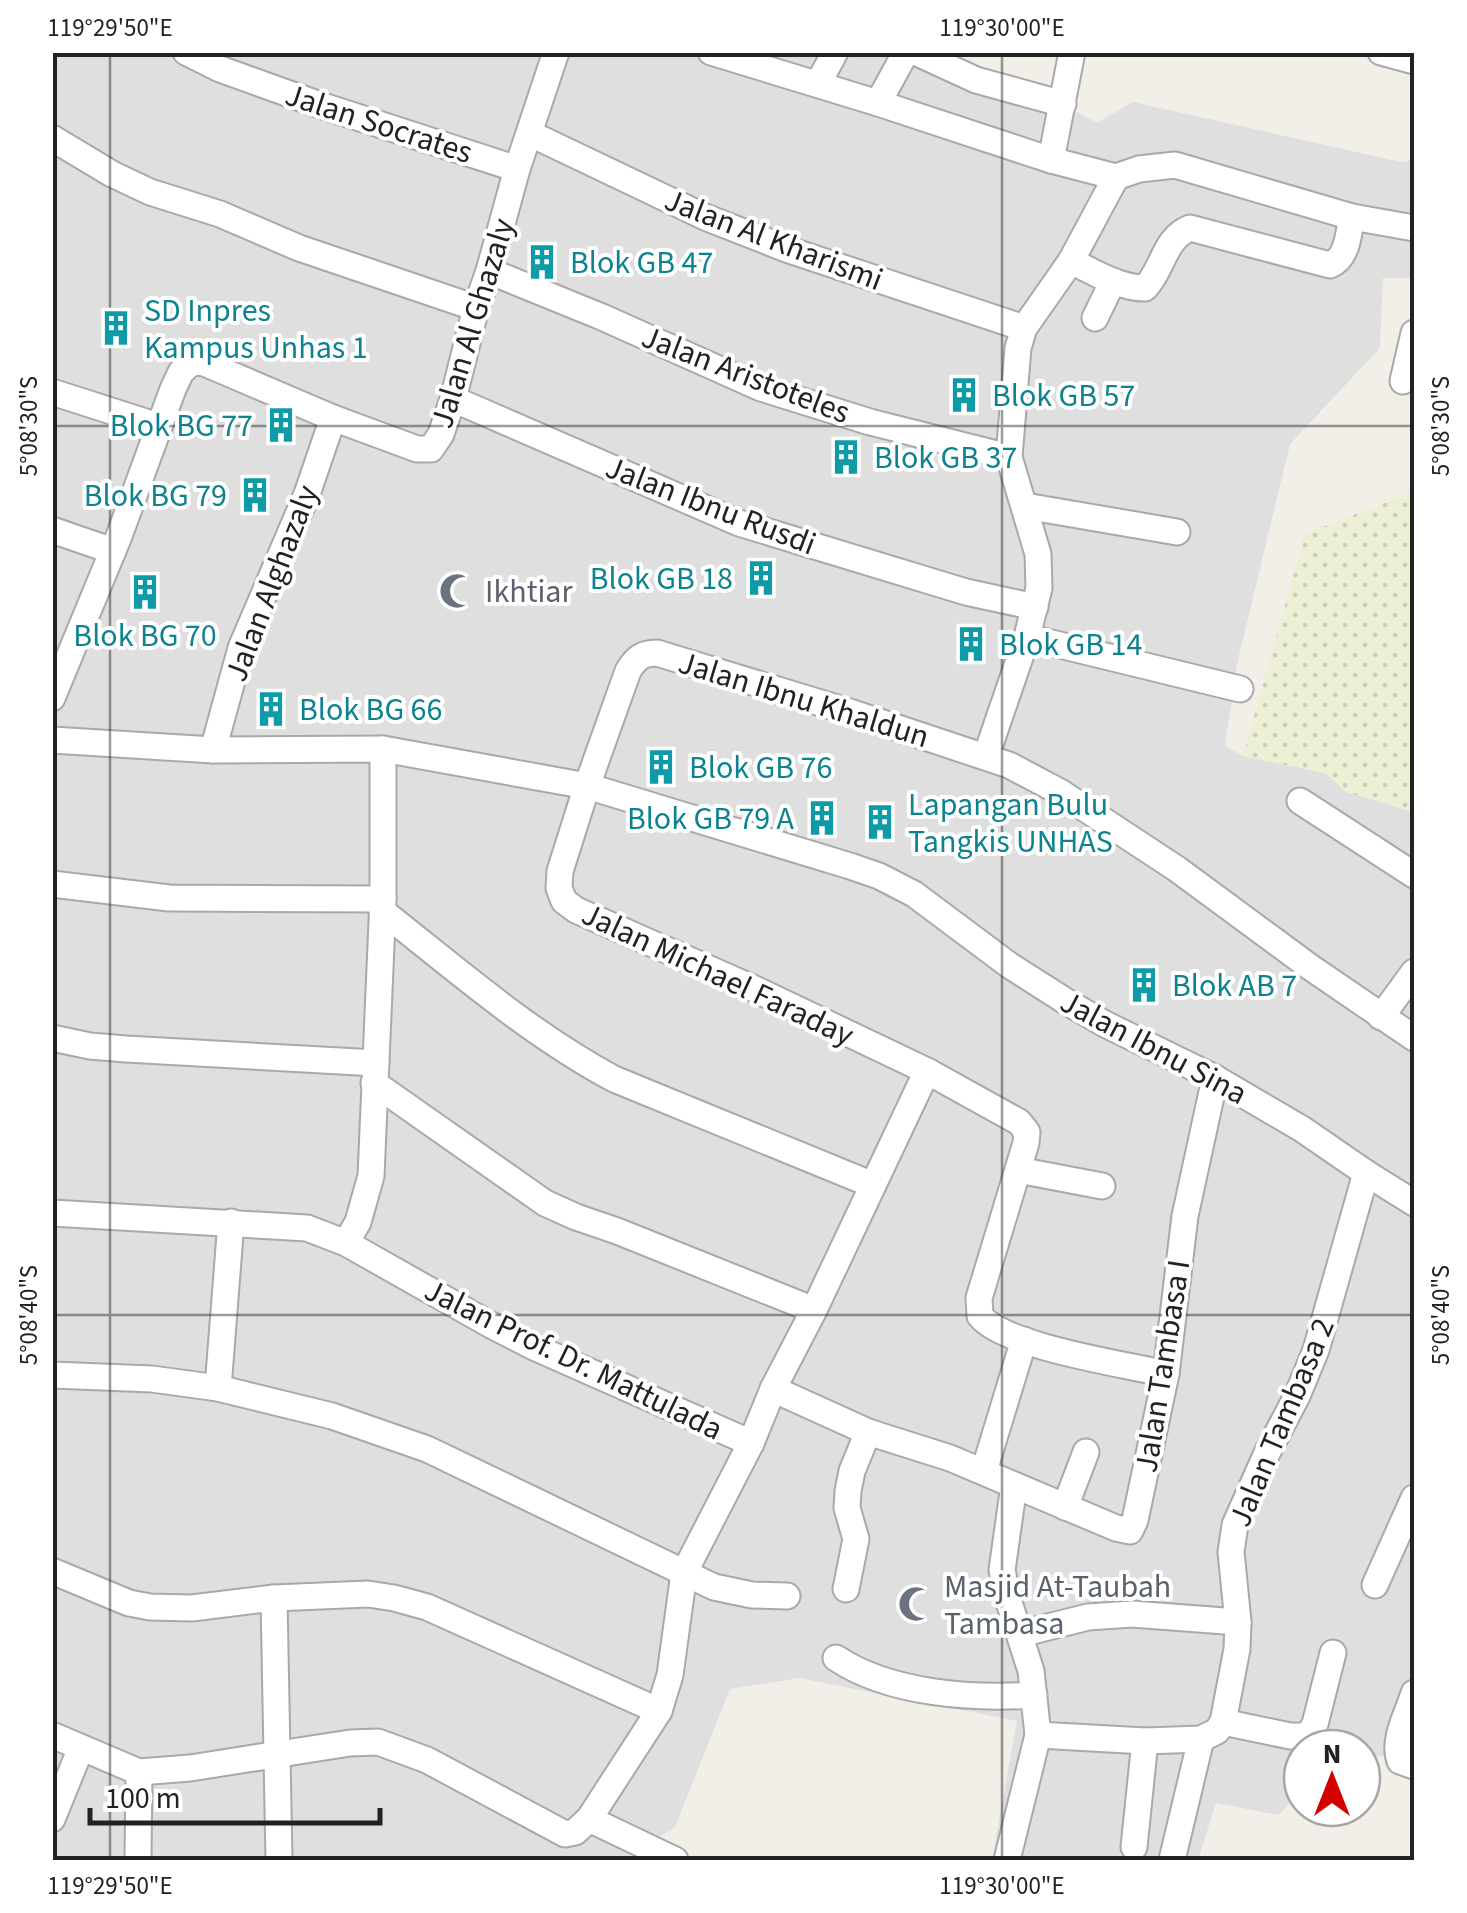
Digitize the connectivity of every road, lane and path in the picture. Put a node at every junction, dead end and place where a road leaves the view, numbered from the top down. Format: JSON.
{"nodes":[{"id":1,"x":186,"y":52,"type":"edge"},
{"id":2,"x":556,"y":52,"type":"edge"},
{"id":3,"x":710,"y":52,"type":"edge"},
{"id":4,"x":835,"y":52,"type":"edge"},
{"id":5,"x":906,"y":52,"type":"edge"},
{"id":6,"x":914,"y":52,"type":"edge"},
{"id":7,"x":1072,"y":52,"type":"edge"},
{"id":8,"x":1381,"y":52,"type":"edge"},
{"id":9,"x":1414,"y":61,"type":"edge"},
{"id":10,"x":818,"y":84,"type":"junction"},
{"id":11,"x":878,"y":103,"type":"junction"},
{"id":12,"x":1063,"y":104,"type":"junction"},
{"id":13,"x":530,"y":134,"type":"junction"},
{"id":14,"x":52,"y":138,"type":"edge"},
{"id":15,"x":1052,"y":160,"type":"junction"},
{"id":16,"x":517,"y":169,"type":"junction"},
{"id":17,"x":1116,"y":178,"type":"junction"},
{"id":18,"x":1352,"y":217,"type":"junction"},
{"id":19,"x":1414,"y":228,"type":"edge"},
{"id":20,"x":1071,"y":261,"type":"junction"},
{"id":21,"x":490,"y":271,"type":"junction"},
{"id":22,"x":1113,"y":281,"type":"junction"},
{"id":23,"x":476,"y":308,"type":"junction"},
{"id":24,"x":1096,"y":318,"type":"dead end"},
{"id":25,"x":1024,"y":328,"type":"junction"},
{"id":26,"x":1414,"y":333,"type":"edge"},
{"id":27,"x":1403,"y":381,"type":"dead end"},
{"id":28,"x":52,"y":392,"type":"edge"},
{"id":29,"x":453,"y":399,"type":"junction"},
{"id":30,"x":334,"y":418,"type":"junction"},
{"id":31,"x":158,"y":426,"type":"junction"},
{"id":32,"x":1010,"y":457,"type":"junction"},
{"id":33,"x":1024,"y":506,"type":"junction"},
{"id":34,"x":52,"y":530,"type":"edge"},
{"id":35,"x":1177,"y":532,"type":"dead end"},
{"id":36,"x":113,"y":551,"type":"junction"},
{"id":37,"x":1035,"y":607,"type":"junction"},
{"id":38,"x":1027,"y":636,"type":"junction"},
{"id":39,"x":55,"y":685,"type":"edge"},
{"id":40,"x":1240,"y":689,"type":"dead end"},
{"id":41,"x":52,"y":740,"type":"edge"},
{"id":42,"x":383,"y":748,"type":"junction"},
{"id":43,"x":214,"y":750,"type":"junction"},
{"id":44,"x":986,"y":756,"type":"junction"},
{"id":45,"x":587,"y":786,"type":"junction"},
{"id":46,"x":1300,"y":801,"type":"dead end"},
{"id":47,"x":1414,"y":876,"type":"edge"},
{"id":48,"x":52,"y":884,"type":"edge"},
{"id":49,"x":383,"y":905,"type":"junction"},
{"id":50,"x":1414,"y":972,"type":"edge"},
{"id":51,"x":1381,"y":1017,"type":"junction"},
{"id":52,"x":52,"y":1038,"type":"edge"},
{"id":53,"x":1414,"y":1038,"type":"edge"},
{"id":54,"x":927,"y":1070,"type":"junction"},
{"id":55,"x":375,"y":1073,"type":"junction"},
{"id":56,"x":1214,"y":1078,"type":"junction"},
{"id":57,"x":1018,"y":1170,"type":"junction"},
{"id":58,"x":1366,"y":1173,"type":"junction"},
{"id":59,"x":873,"y":1185,"type":"junction"},
{"id":60,"x":1102,"y":1186,"type":"dead end"},
{"id":61,"x":1414,"y":1202,"type":"edge"},
{"id":62,"x":52,"y":1213,"type":"edge"},
{"id":63,"x":231,"y":1222,"type":"junction"},
{"id":64,"x":346,"y":1243,"type":"junction"},
{"id":65,"x":814,"y":1310,"type":"junction"},
{"id":66,"x":1024,"y":1340,"type":"junction"},
{"id":67,"x":1166,"y":1374,"type":"junction"},
{"id":68,"x":52,"y":1375,"type":"edge"},
{"id":69,"x":218,"y":1388,"type":"junction"},
{"id":70,"x":773,"y":1389,"type":"junction"},
{"id":71,"x":868,"y":1432,"type":"junction"},
{"id":72,"x":751,"y":1443,"type":"junction"},
{"id":73,"x":1086,"y":1452,"type":"dead end"},
{"id":74,"x":984,"y":1472,"type":"junction"},
{"id":75,"x":1014,"y":1486,"type":"junction"},
{"id":76,"x":1414,"y":1498,"type":"edge"},
{"id":77,"x":1065,"y":1506,"type":"junction"},
{"id":78,"x":52,"y":1571,"type":"edge"},
{"id":79,"x":684,"y":1572,"type":"junction"},
{"id":80,"x":1375,"y":1585,"type":"dead end"},
{"id":81,"x":846,"y":1589,"type":"dead end"},
{"id":82,"x":787,"y":1596,"type":"dead end"},
{"id":83,"x":274,"y":1598,"type":"junction"},
{"id":84,"x":1238,"y":1622,"type":"junction"},
{"id":85,"x":1020,"y":1634,"type":"junction"},
{"id":86,"x":1333,"y":1652,"type":"dead end"},
{"id":87,"x":836,"y":1658,"type":"dead end"},
{"id":88,"x":1414,"y":1693,"type":"edge"},
{"id":89,"x":1034,"y":1695,"type":"junction"},
{"id":90,"x":659,"y":1711,"type":"junction"},
{"id":91,"x":1223,"y":1722,"type":"junction"},
{"id":92,"x":1038,"y":1735,"type":"junction"},
{"id":93,"x":52,"y":1736,"type":"edge"},
{"id":94,"x":1201,"y":1739,"type":"junction"},
{"id":95,"x":1145,"y":1740,"type":"junction"},
{"id":96,"x":81,"y":1748,"type":"junction"},
{"id":97,"x":277,"y":1752,"type":"junction"},
{"id":98,"x":1414,"y":1766,"type":"edge"},
{"id":99,"x":139,"y":1772,"type":"junction"},
{"id":100,"x":52,"y":1819,"type":"edge"},
{"id":101,"x":584,"y":1824,"type":"junction"},
{"id":102,"x":1134,"y":1847,"type":"dead end"},
{"id":103,"x":138,"y":1860,"type":"edge"},
{"id":104,"x":279,"y":1860,"type":"edge"},
{"id":105,"x":672,"y":1860,"type":"edge"},
{"id":106,"x":1006,"y":1860,"type":"edge"},
{"id":107,"x":1172,"y":1860,"type":"edge"}],
"edges":[{"from":1,"to":16,"type":"street","name":"Jalan Socrates"},
{"from":2,"to":13,"type":"street","name":"Jalan Al Ghazaly"},
{"from":3,"to":10,"type":"street"},
{"from":4,"to":10,"type":"street"},
{"from":5,"to":11,"type":"street"},
{"from":6,"to":12,"type":"street"},
{"from":7,"to":12,"type":"street"},
{"from":8,"to":9,"type":"street"},
{"from":10,"to":11,"type":"street"},
{"from":11,"to":15,"type":"street"},
{"from":12,"to":15,"type":"street"},
{"from":13,"to":16,"type":"street","name":"Jalan Al Ghazaly"},
{"from":13,"to":25,"type":"street","name":"Jalan Al Kharismi"},
{"from":14,"to":23,"type":"street"},
{"from":15,"to":17,"type":"street"},
{"from":16,"to":21,"type":"street","name":"Jalan Al Ghazaly"},
{"from":17,"to":18,"type":"street"},
{"from":17,"to":20,"type":"street"},
{"from":18,"to":19,"type":"street"},
{"from":18,"to":22,"type":"street"},
{"from":20,"to":22,"type":"street"},
{"from":20,"to":25,"type":"street"},
{"from":21,"to":23,"type":"street","name":"Jalan Al Ghazaly"},
{"from":21,"to":32,"type":"street","name":"Jalan Aristoteles"},
{"from":22,"to":24,"type":"street"},
{"from":23,"to":29,"type":"street","name":"Jalan Al Ghazaly"},
{"from":25,"to":32,"type":"street"},
{"from":26,"to":27,"type":"street"},
{"from":28,"to":31,"type":"street"},
{"from":29,"to":30,"type":"street","name":"Jalan Al Ghazaly"},
{"from":29,"to":37,"type":"street","name":"Jalan Ibnu Rusdi"},
{"from":30,"to":31,"type":"street","name":"Jalan Al Ghazaly"},
{"from":30,"to":43,"type":"street","name":"Jalan Alghazaly"},
{"from":31,"to":36,"type":"street"},
{"from":32,"to":33,"type":"street"},
{"from":33,"to":35,"type":"street"},
{"from":33,"to":37,"type":"street"},
{"from":34,"to":36,"type":"street"},
{"from":36,"to":39,"type":"street"},
{"from":37,"to":38,"type":"street"},
{"from":38,"to":40,"type":"street"},
{"from":38,"to":44,"type":"street"},
{"from":41,"to":43,"type":"street"},
{"from":42,"to":43,"type":"street"},
{"from":42,"to":45,"type":"street"},
{"from":42,"to":49,"type":"street"},
{"from":44,"to":45,"type":"street","name":"Jalan Ibnu Khaldun"},
{"from":44,"to":51,"type":"street","name":"Jalan Ibnu Khaldun"},
{"from":45,"to":54,"type":"street","name":"Jalan Michael Faraday"},
{"from":45,"to":56,"type":"street","name":"Jalan Ibnu Sina"},
{"from":46,"to":47,"type":"street"},
{"from":48,"to":49,"type":"street"},
{"from":49,"to":55,"type":"street"},
{"from":49,"to":59,"type":"street"},
{"from":50,"to":51,"type":"street"},
{"from":51,"to":53,"type":"street","name":"Jalan Ibnu Khaldun"},
{"from":52,"to":55,"type":"street"},
{"from":54,"to":57,"type":"street","name":"Jalan Michael Faraday"},
{"from":54,"to":59,"type":"street"},
{"from":55,"to":64,"type":"street"},
{"from":55,"to":65,"type":"street"},
{"from":56,"to":58,"type":"street","name":"Jalan Ibnu Sina"},
{"from":56,"to":67,"type":"street","name":"Jalan Tambasa I"},
{"from":57,"to":60,"type":"street"},
{"from":57,"to":66,"type":"street","name":"Jalan Michael Faraday"},
{"from":58,"to":61,"type":"street","name":"Jalan Ibnu Sina"},
{"from":58,"to":84,"type":"street","name":"Jalan Tambasa 2"},
{"from":59,"to":65,"type":"street"},
{"from":62,"to":63,"type":"street","name":"Jalan Prof. Dr. Mattulada"},
{"from":63,"to":64,"type":"street","name":"Jalan Prof. Dr. Mattulada"},
{"from":63,"to":69,"type":"street"},
{"from":64,"to":72,"type":"street","name":"Jalan Prof. Dr. Mattulada"},
{"from":65,"to":70,"type":"street"},
{"from":66,"to":67,"type":"street"},
{"from":66,"to":74,"type":"street"},
{"from":67,"to":77,"type":"street","name":"Jalan Tambasa I"},
{"from":68,"to":69,"type":"street"},
{"from":69,"to":79,"type":"street"},
{"from":70,"to":71,"type":"street","name":"Jalan Tambasa I"},
{"from":70,"to":72,"type":"street"},
{"from":71,"to":74,"type":"street","name":"Jalan Tambasa I"},
{"from":71,"to":81,"type":"street"},
{"from":72,"to":79,"type":"street"},
{"from":73,"to":77,"type":"street"},
{"from":74,"to":75,"type":"street","name":"Jalan Tambasa I"},
{"from":75,"to":77,"type":"street","name":"Jalan Tambasa I"},
{"from":75,"to":85,"type":"street"},
{"from":76,"to":80,"type":"street"},
{"from":78,"to":83,"type":"street"},
{"from":79,"to":82,"type":"street"},
{"from":79,"to":90,"type":"street"},
{"from":83,"to":90,"type":"street"},
{"from":83,"to":97,"type":"street"},
{"from":84,"to":85,"type":"street"},
{"from":84,"to":91,"type":"street","name":"Jalan Tambasa 2"},
{"from":85,"to":89,"type":"street"},
{"from":86,"to":91,"type":"street"},
{"from":87,"to":89,"type":"street"},
{"from":88,"to":98,"type":"street"},
{"from":89,"to":92,"type":"street"},
{"from":90,"to":101,"type":"street"},
{"from":91,"to":94,"type":"street"},
{"from":92,"to":95,"type":"street"},
{"from":92,"to":106,"type":"street"},
{"from":93,"to":96,"type":"street"},
{"from":94,"to":95,"type":"street"},
{"from":94,"to":107,"type":"street"},
{"from":95,"to":102,"type":"street"},
{"from":96,"to":99,"type":"street"},
{"from":96,"to":100,"type":"street"},
{"from":97,"to":99,"type":"street"},
{"from":97,"to":101,"type":"street"},
{"from":97,"to":104,"type":"street"},
{"from":99,"to":103,"type":"street"},
{"from":101,"to":105,"type":"street"}]}
